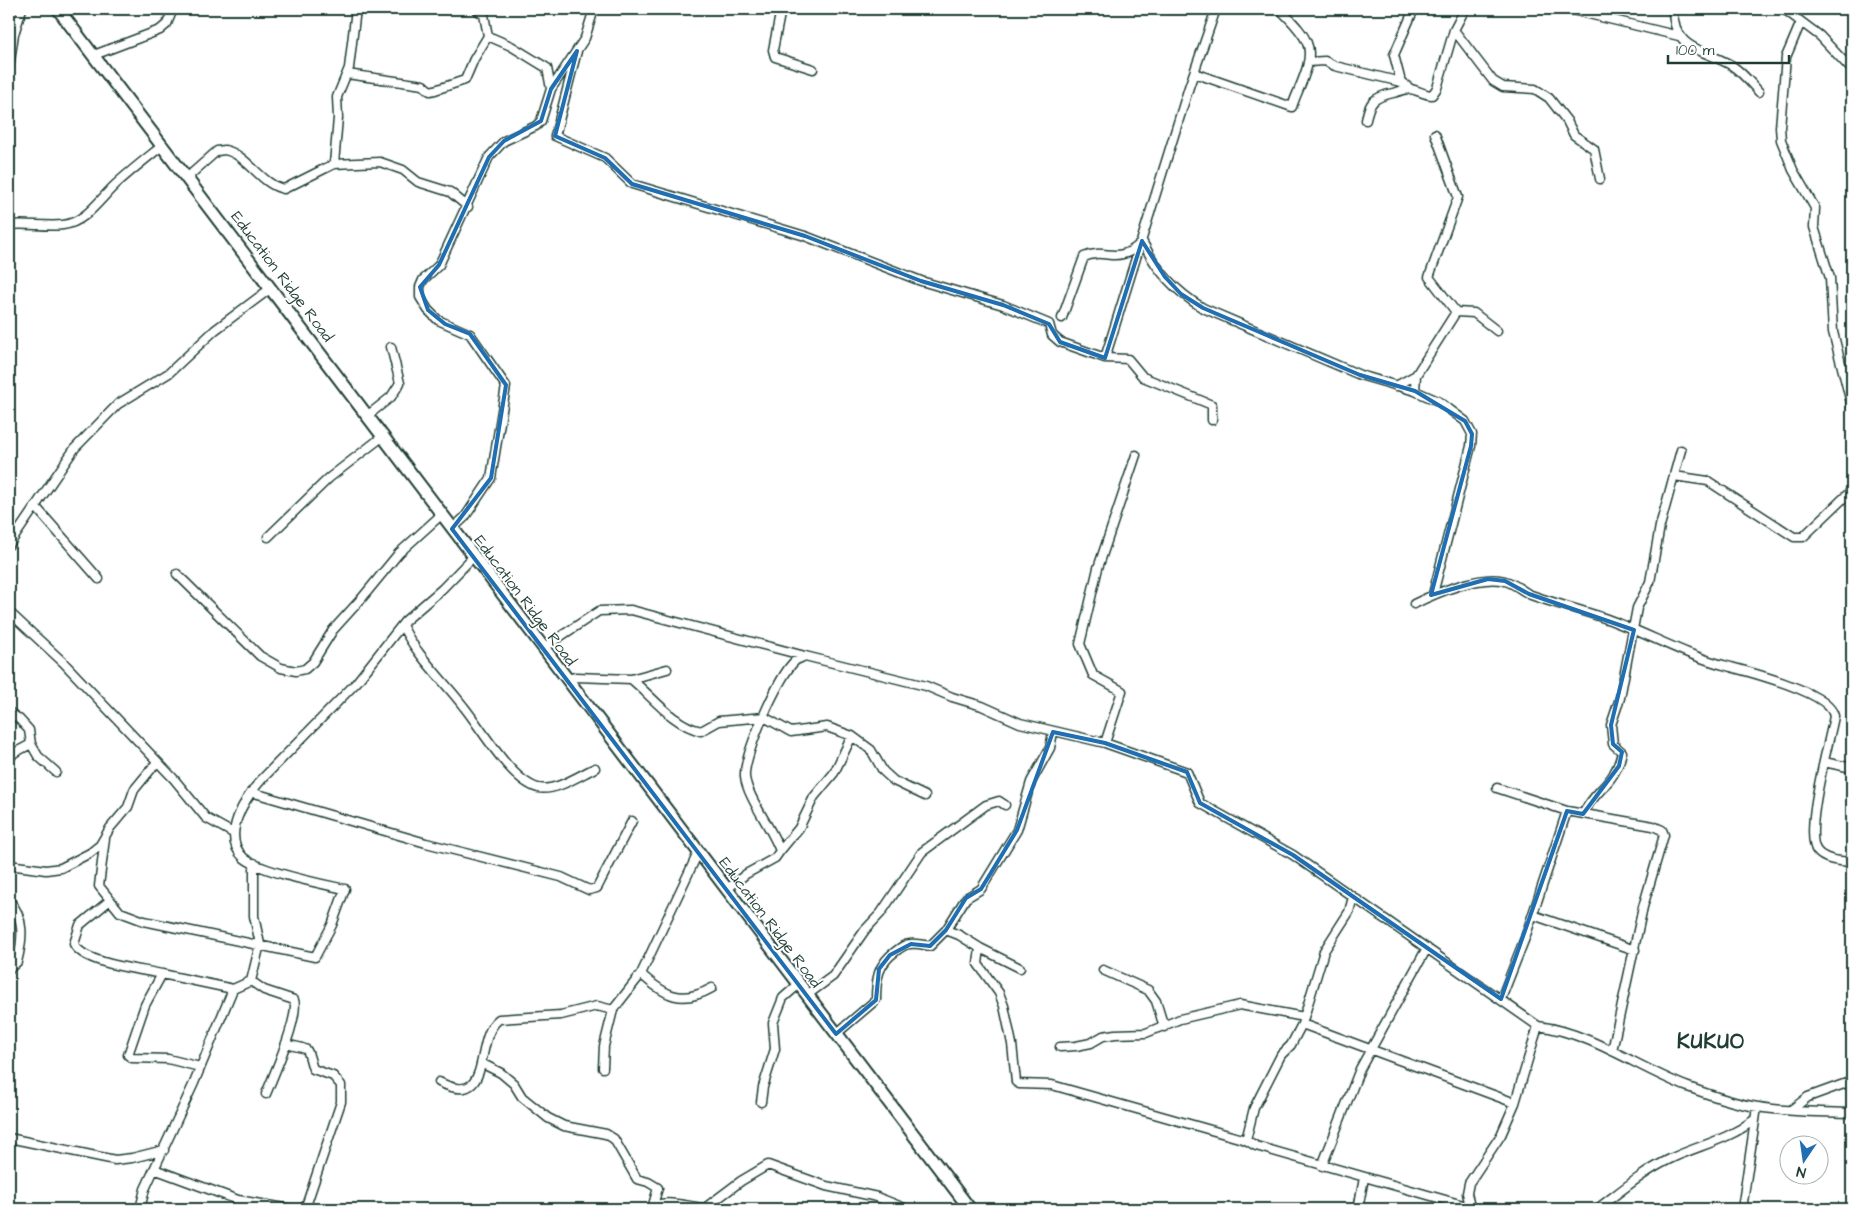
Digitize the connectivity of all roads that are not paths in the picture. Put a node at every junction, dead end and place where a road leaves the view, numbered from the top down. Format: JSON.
{"nodes":[{"id":1,"x":22,"y":9,"type":"edge"},
{"id":2,"x":58,"y":9,"type":"edge"},
{"id":3,"x":173,"y":9,"type":"edge"},
{"id":4,"x":356,"y":9,"type":"edge"},
{"id":5,"x":594,"y":9,"type":"edge"},
{"id":6,"x":781,"y":9,"type":"edge"},
{"id":7,"x":1216,"y":9,"type":"edge"},
{"id":8,"x":1280,"y":9,"type":"edge"},
{"id":9,"x":1414,"y":9,"type":"edge"},
{"id":10,"x":1465,"y":9,"type":"edge"},
{"id":11,"x":1568,"y":9,"type":"edge"},
{"id":12,"x":1674,"y":9,"type":"edge"},
{"id":13,"x":1784,"y":9,"type":"edge"},
{"id":14,"x":479,"y":10,"type":"edge"},
{"id":15,"x":1801,"y":22,"type":"junction"},
{"id":16,"x":1454,"y":30,"type":"junction"},
{"id":17,"x":488,"y":36,"type":"junction"},
{"id":18,"x":1679,"y":36,"type":"junction"},
{"id":19,"x":578,"y":52,"type":"junction"},
{"id":20,"x":94,"y":55,"type":"junction"},
{"id":21,"x":1308,"y":62,"type":"junction"},
{"id":22,"x":9,"y":68,"type":"edge"},
{"id":23,"x":813,"y":69,"type":"dead end"},
{"id":24,"x":1852,"y":70,"type":"edge"},
{"id":25,"x":1194,"y":73,"type":"junction"},
{"id":26,"x":347,"y":74,"type":"junction"},
{"id":27,"x":1401,"y":82,"type":"junction"},
{"id":28,"x":551,"y":89,"type":"junction"},
{"id":29,"x":1410,"y":89,"type":"junction"},
{"id":30,"x":1759,"y":92,"type":"dead end"},
{"id":31,"x":1366,"y":120,"type":"dead end"},
{"id":32,"x":1435,"y":134,"type":"dead end"},
{"id":33,"x":163,"y":145,"type":"junction"},
{"id":34,"x":334,"y":164,"type":"junction"},
{"id":35,"x":1600,"y":179,"type":"dead end"},
{"id":36,"x":190,"y":180,"type":"junction"},
{"id":37,"x":468,"y":207,"type":"junction"},
{"id":38,"x":9,"y":225,"type":"edge"},
{"id":39,"x":1142,"y":241,"type":"junction"},
{"id":40,"x":271,"y":288,"type":"junction"},
{"id":41,"x":1456,"y":312,"type":"junction"},
{"id":42,"x":1062,"y":318,"type":"dead end"},
{"id":43,"x":1497,"y":331,"type":"dead end"},
{"id":44,"x":391,"y":347,"type":"dead end"},
{"id":45,"x":1105,"y":358,"type":"junction"},
{"id":46,"x":1416,"y":375,"type":"junction"},
{"id":47,"x":1396,"y":386,"type":"junction"},
{"id":48,"x":1415,"y":391,"type":"junction"},
{"id":49,"x":1852,"y":407,"type":"edge"},
{"id":50,"x":367,"y":416,"type":"junction"},
{"id":51,"x":1212,"y":420,"type":"dead end"},
{"id":52,"x":382,"y":437,"type":"junction"},
{"id":53,"x":1681,"y":450,"type":"dead end"},
{"id":54,"x":1136,"y":455,"type":"dead end"},
{"id":55,"x":1674,"y":476,"type":"junction"},
{"id":56,"x":1852,"y":490,"type":"edge"},
{"id":57,"x":35,"y":506,"type":"junction"},
{"id":58,"x":441,"y":514,"type":"junction"},
{"id":59,"x":452,"y":529,"type":"junction"},
{"id":60,"x":268,"y":537,"type":"dead end"},
{"id":61,"x":9,"y":545,"type":"edge"},
{"id":62,"x":474,"y":557,"type":"junction"},
{"id":63,"x":177,"y":574,"type":"dead end"},
{"id":64,"x":99,"y":579,"type":"dead end"},
{"id":65,"x":1433,"y":594,"type":"junction"},
{"id":66,"x":1414,"y":604,"type":"dead end"},
{"id":67,"x":9,"y":612,"type":"edge"},
{"id":68,"x":402,"y":625,"type":"junction"},
{"id":69,"x":1634,"y":630,"type":"junction"},
{"id":70,"x":543,"y":648,"type":"junction"},
{"id":71,"x":805,"y":656,"type":"junction"},
{"id":72,"x":666,"y":669,"type":"dead end"},
{"id":73,"x":566,"y":679,"type":"junction"},
{"id":74,"x":631,"y":679,"type":"junction"},
{"id":75,"x":9,"y":712,"type":"edge"},
{"id":76,"x":764,"y":717,"type":"junction"},
{"id":77,"x":1053,"y":732,"type":"junction"},
{"id":78,"x":852,"y":736,"type":"junction"},
{"id":79,"x":1105,"y":743,"type":"junction"},
{"id":80,"x":31,"y":744,"type":"junction"},
{"id":81,"x":9,"y":759,"type":"edge"},
{"id":82,"x":157,"y":762,"type":"junction"},
{"id":83,"x":1824,"y":762,"type":"junction"},
{"id":84,"x":595,"y":768,"type":"dead end"},
{"id":85,"x":1852,"y":768,"type":"edge"},
{"id":86,"x":56,"y":772,"type":"dead end"},
{"id":87,"x":1497,"y":788,"type":"dead end"},
{"id":88,"x":251,"y":792,"type":"junction"},
{"id":89,"x":925,"y":796,"type":"dead end"},
{"id":90,"x":1005,"y":805,"type":"dead end"},
{"id":91,"x":1567,"y":811,"type":"junction"},
{"id":92,"x":1583,"y":814,"type":"junction"},
{"id":93,"x":632,"y":821,"type":"dead end"},
{"id":94,"x":233,"y":833,"type":"junction"},
{"id":95,"x":105,"y":838,"type":"junction"},
{"id":96,"x":780,"y":851,"type":"junction"},
{"id":97,"x":698,"y":853,"type":"junction"},
{"id":98,"x":1852,"y":862,"type":"edge"},
{"id":99,"x":254,"y":863,"type":"junction"},
{"id":100,"x":9,"y":865,"type":"edge"},
{"id":101,"x":726,"y":890,"type":"junction"},
{"id":102,"x":1353,"y":897,"type":"junction"},
{"id":103,"x":9,"y":900,"type":"edge"},
{"id":104,"x":109,"y":901,"type":"junction"},
{"id":105,"x":1532,"y":915,"type":"junction"},
{"id":106,"x":946,"y":930,"type":"junction"},
{"id":107,"x":260,"y":944,"type":"junction"},
{"id":108,"x":980,"y":948,"type":"junction"},
{"id":109,"x":1427,"y":948,"type":"junction"},
{"id":110,"x":1635,"y":950,"type":"junction"},
{"id":111,"x":1020,"y":968,"type":"dead end"},
{"id":112,"x":9,"y":969,"type":"edge"},
{"id":113,"x":1103,"y":970,"type":"dead end"},
{"id":114,"x":162,"y":974,"type":"junction"},
{"id":115,"x":641,"y":974,"type":"junction"},
{"id":116,"x":251,"y":980,"type":"junction"},
{"id":117,"x":799,"y":984,"type":"junction"},
{"id":118,"x":712,"y":988,"type":"dead end"},
{"id":119,"x":233,"y":989,"type":"junction"},
{"id":120,"x":807,"y":995,"type":"junction"},
{"id":121,"x":1501,"y":999,"type":"junction"},
{"id":122,"x":613,"y":1010,"type":"junction"},
{"id":123,"x":1303,"y":1020,"type":"junction"},
{"id":124,"x":1538,"y":1026,"type":"junction"},
{"id":125,"x":1164,"y":1027,"type":"junction"},
{"id":126,"x":836,"y":1034,"type":"junction"},
{"id":127,"x":286,"y":1044,"type":"junction"},
{"id":128,"x":1060,"y":1047,"type":"dead end"},
{"id":129,"x":1371,"y":1051,"type":"junction"},
{"id":130,"x":1612,"y":1051,"type":"junction"},
{"id":131,"x":483,"y":1064,"type":"junction"},
{"id":132,"x":200,"y":1067,"type":"junction"},
{"id":133,"x":603,"y":1068,"type":"dead end"},
{"id":134,"x":1852,"y":1081,"type":"edge"},
{"id":135,"x":439,"y":1082,"type":"dead end"},
{"id":136,"x":266,"y":1094,"type":"dead end"},
{"id":137,"x":762,"y":1102,"type":"dead end"},
{"id":138,"x":1515,"y":1103,"type":"junction"},
{"id":139,"x":1757,"y":1108,"type":"junction"},
{"id":140,"x":1791,"y":1110,"type":"junction"},
{"id":141,"x":1852,"y":1113,"type":"edge"},
{"id":142,"x":1754,"y":1120,"type":"junction"},
{"id":143,"x":9,"y":1138,"type":"edge"},
{"id":144,"x":1246,"y":1140,"type":"junction"},
{"id":145,"x":164,"y":1150,"type":"junction"},
{"id":146,"x":1322,"y":1166,"type":"junction"},
{"id":147,"x":154,"y":1169,"type":"junction"},
{"id":148,"x":1364,"y":1178,"type":"junction"},
{"id":149,"x":651,"y":1207,"type":"edge"},
{"id":150,"x":705,"y":1208,"type":"edge"},
{"id":151,"x":968,"y":1208,"type":"edge"},
{"id":152,"x":1472,"y":1208,"type":"edge"},
{"id":153,"x":140,"y":1209,"type":"edge"},
{"id":154,"x":291,"y":1209,"type":"edge"},
{"id":155,"x":305,"y":1209,"type":"edge"},
{"id":156,"x":907,"y":1209,"type":"edge"},
{"id":157,"x":1358,"y":1209,"type":"edge"},
{"id":158,"x":1597,"y":1209,"type":"edge"},
{"id":159,"x":1742,"y":1209,"type":"edge"}],
"edges":[{"from":1,"to":22,"type":"street"},
{"from":2,"to":20,"type":"main road","name":"Education Ridge Road"},
{"from":3,"to":20,"type":"street"},
{"from":4,"to":26,"type":"street"},
{"from":5,"to":19,"type":"street"},
{"from":6,"to":23,"type":"street"},
{"from":7,"to":25,"type":"street"},
{"from":8,"to":21,"type":"street"},
{"from":9,"to":27,"type":"street"},
{"from":10,"to":16,"type":"street"},
{"from":11,"to":18,"type":"street"},
{"from":12,"to":18,"type":"street"},
{"from":13,"to":15,"type":"street"},
{"from":14,"to":17,"type":"street"},
{"from":15,"to":24,"type":"street"},
{"from":15,"to":49,"type":"street"},
{"from":16,"to":29,"type":"street"},
{"from":16,"to":35,"type":"street"},
{"from":17,"to":26,"type":"street"},
{"from":17,"to":28,"type":"street"},
{"from":18,"to":30,"type":"street"},
{"from":19,"to":28,"type":"street"},
{"from":19,"to":45,"type":"street"},
{"from":20,"to":33,"type":"main road","name":"Education Ridge Road"},
{"from":21,"to":25,"type":"street"},
{"from":21,"to":27,"type":"street"},
{"from":25,"to":39,"type":"street"},
{"from":26,"to":34,"type":"street"},
{"from":27,"to":29,"type":"street"},
{"from":28,"to":37,"type":"street"},
{"from":29,"to":31,"type":"street"},
{"from":32,"to":41,"type":"street"},
{"from":33,"to":36,"type":"main road","name":"Education Ridge Road"},
{"from":33,"to":38,"type":"street"},
{"from":34,"to":36,"type":"street"},
{"from":34,"to":37,"type":"street"},
{"from":36,"to":40,"type":"main road","name":"Education Ridge Road"},
{"from":37,"to":59,"type":"street"},
{"from":39,"to":42,"type":"street"},
{"from":39,"to":45,"type":"street"},
{"from":39,"to":47,"type":"street"},
{"from":40,"to":50,"type":"main road","name":"Education Ridge Road"},
{"from":40,"to":57,"type":"street"},
{"from":41,"to":43,"type":"street"},
{"from":41,"to":46,"type":"street"},
{"from":44,"to":50,"type":"street"},
{"from":45,"to":51,"type":"street"},
{"from":46,"to":47,"type":"street"},
{"from":46,"to":48,"type":"street"},
{"from":47,"to":48,"type":"street"},
{"from":48,"to":65,"type":"street"},
{"from":50,"to":52,"type":"main road","name":"Education Ridge Road"},
{"from":52,"to":58,"type":"main road","name":"Education Ridge Road"},
{"from":52,"to":60,"type":"street"},
{"from":53,"to":55,"type":"street"},
{"from":54,"to":79,"type":"street"},
{"from":55,"to":56,"type":"street"},
{"from":55,"to":69,"type":"street"},
{"from":57,"to":61,"type":"street"},
{"from":57,"to":64,"type":"street"},
{"from":58,"to":59,"type":"main road","name":"Education Ridge Road"},
{"from":58,"to":63,"type":"street"},
{"from":59,"to":62,"type":"main road","name":"Education Ridge Road"},
{"from":62,"to":68,"type":"street"},
{"from":62,"to":70,"type":"main road","name":"Education Ridge Road"},
{"from":65,"to":66,"type":"street"},
{"from":65,"to":69,"type":"street"},
{"from":67,"to":82,"type":"street"},
{"from":68,"to":84,"type":"street"},
{"from":68,"to":88,"type":"street"},
{"from":69,"to":83,"type":"street"},
{"from":69,"to":92,"type":"street"},
{"from":70,"to":71,"type":"street"},
{"from":70,"to":73,"type":"main road","name":"Education Ridge Road"},
{"from":71,"to":76,"type":"street"},
{"from":71,"to":77,"type":"street"},
{"from":72,"to":74,"type":"street"},
{"from":73,"to":74,"type":"street"},
{"from":73,"to":97,"type":"main road","name":"Education Ridge Road"},
{"from":74,"to":76,"type":"street"},
{"from":75,"to":80,"type":"street"},
{"from":76,"to":78,"type":"street"},
{"from":76,"to":96,"type":"street"},
{"from":77,"to":79,"type":"street"},
{"from":77,"to":106,"type":"street"},
{"from":78,"to":89,"type":"street"},
{"from":78,"to":96,"type":"street"},
{"from":79,"to":102,"type":"street"},
{"from":80,"to":81,"type":"street"},
{"from":80,"to":86,"type":"street"},
{"from":82,"to":94,"type":"street"},
{"from":82,"to":95,"type":"street"},
{"from":83,"to":85,"type":"street"},
{"from":83,"to":98,"type":"street"},
{"from":87,"to":91,"type":"street"},
{"from":88,"to":93,"type":"street"},
{"from":88,"to":94,"type":"street"},
{"from":90,"to":120,"type":"street"},
{"from":91,"to":92,"type":"street"},
{"from":91,"to":105,"type":"street"},
{"from":92,"to":110,"type":"street"},
{"from":94,"to":99,"type":"street"},
{"from":95,"to":100,"type":"street"},
{"from":95,"to":104,"type":"street"},
{"from":96,"to":101,"type":"street"},
{"from":97,"to":101,"type":"main road","name":"Education Ridge Road"},
{"from":97,"to":115,"type":"street"},
{"from":99,"to":107,"type":"street"},
{"from":99,"to":107,"type":"street"},
{"from":101,"to":117,"type":"main road","name":"Education Ridge Road"},
{"from":102,"to":109,"type":"street"},
{"from":102,"to":123,"type":"street"},
{"from":103,"to":112,"type":"street"},
{"from":104,"to":107,"type":"street"},
{"from":104,"to":114,"type":"street"},
{"from":105,"to":110,"type":"street"},
{"from":105,"to":121,"type":"street"},
{"from":106,"to":108,"type":"street"},
{"from":106,"to":126,"type":"street"},
{"from":107,"to":116,"type":"street"},
{"from":108,"to":111,"type":"street"},
{"from":108,"to":144,"type":"street"},
{"from":109,"to":121,"type":"street"},
{"from":109,"to":129,"type":"street"},
{"from":110,"to":130,"type":"street"},
{"from":113,"to":125,"type":"street"},
{"from":114,"to":119,"type":"street"},
{"from":114,"to":132,"type":"street"},
{"from":115,"to":118,"type":"street"},
{"from":115,"to":122,"type":"street"},
{"from":116,"to":119,"type":"street"},
{"from":116,"to":127,"type":"street"},
{"from":117,"to":120,"type":"main road","name":"Education Ridge Road"},
{"from":117,"to":137,"type":"street"},
{"from":119,"to":132,"type":"street"},
{"from":120,"to":126,"type":"main road","name":"Education Ridge Road"},
{"from":121,"to":124,"type":"street"},
{"from":122,"to":131,"type":"street"},
{"from":122,"to":133,"type":"street"},
{"from":123,"to":125,"type":"street"},
{"from":123,"to":129,"type":"street"},
{"from":123,"to":144,"type":"street"},
{"from":124,"to":130,"type":"street"},
{"from":124,"to":138,"type":"street"},
{"from":125,"to":128,"type":"street"},
{"from":126,"to":151,"type":"main road","name":"Education Ridge Road"},
{"from":127,"to":136,"type":"street"},
{"from":127,"to":155,"type":"street"},
{"from":129,"to":138,"type":"street"},
{"from":129,"to":146,"type":"street"},
{"from":130,"to":139,"type":"street"},
{"from":131,"to":135,"type":"street"},
{"from":131,"to":149,"type":"street"},
{"from":132,"to":145,"type":"street"},
{"from":134,"to":140,"type":"street"},
{"from":138,"to":152,"type":"street"},
{"from":139,"to":140,"type":"street"},
{"from":139,"to":142,"type":"street"},
{"from":140,"to":141,"type":"street"},
{"from":142,"to":158,"type":"street"},
{"from":142,"to":159,"type":"street"},
{"from":143,"to":145,"type":"street"},
{"from":144,"to":146,"type":"street"},
{"from":145,"to":147,"type":"street"},
{"from":146,"to":148,"type":"street"},
{"from":147,"to":153,"type":"street"},
{"from":147,"to":154,"type":"street"},
{"from":148,"to":152,"type":"street"},
{"from":148,"to":157,"type":"street"},
{"from":149,"to":150,"type":"street"},
{"from":150,"to":156,"type":"street"}]}
